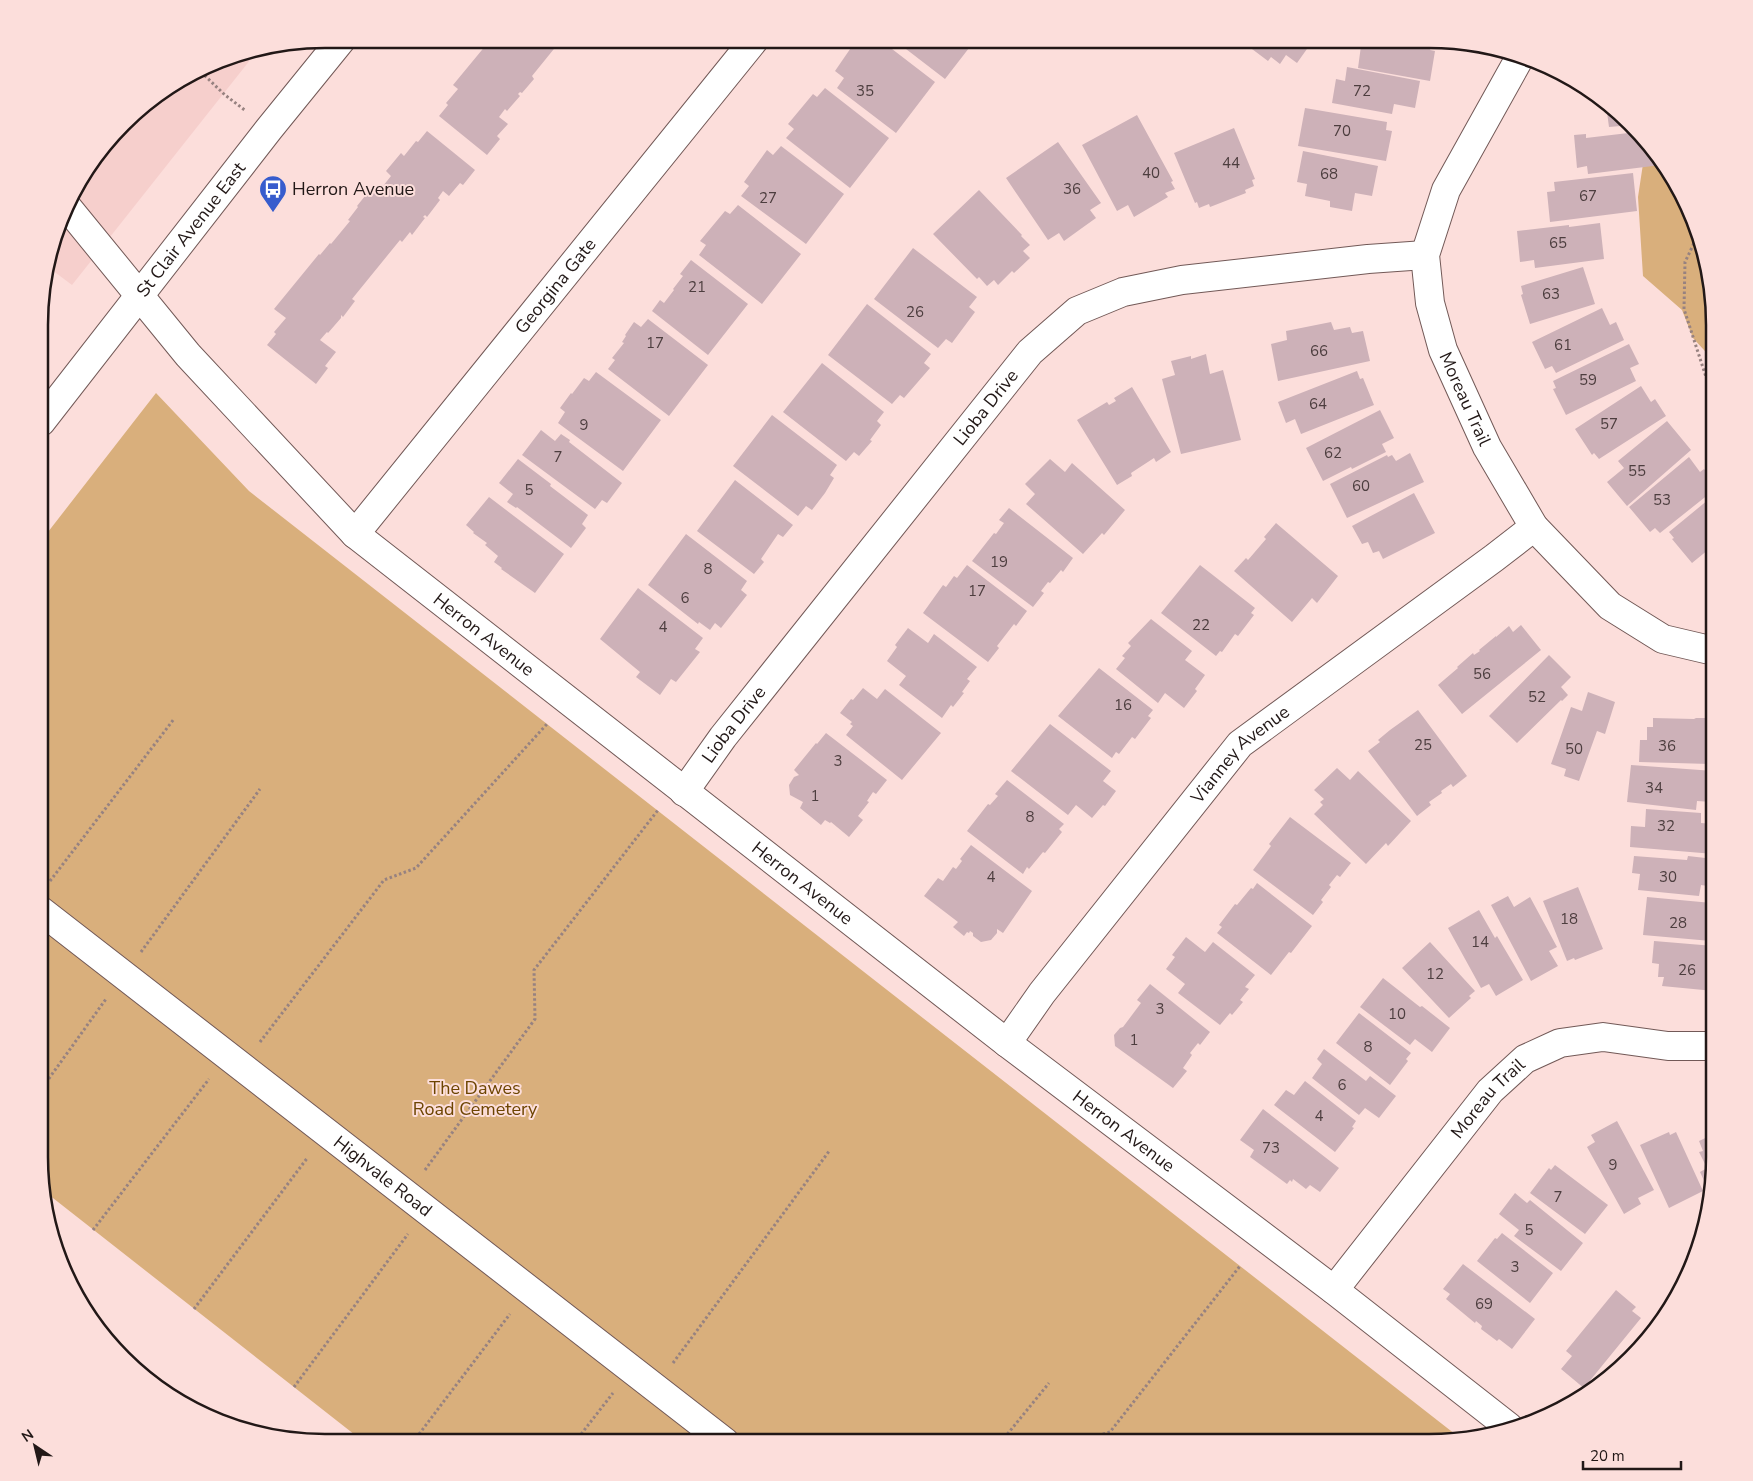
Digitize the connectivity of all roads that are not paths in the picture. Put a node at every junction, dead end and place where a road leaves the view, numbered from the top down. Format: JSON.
{"nodes":[{"id":1,"x":335,"y":48,"type":"edge"},
{"id":2,"x":748,"y":48,"type":"edge"},
{"id":3,"x":1517,"y":62,"type":"edge"},
{"id":4,"x":72,"y":213,"type":"edge"},
{"id":5,"x":1425,"y":256,"type":"junction"},
{"id":6,"x":139,"y":296,"type":"junction"},
{"id":7,"x":48,"y":413,"type":"edge"},
{"id":8,"x":1534,"y":527,"type":"junction"},
{"id":9,"x":356,"y":534,"type":"junction"},
{"id":10,"x":1706,"y":649,"type":"edge"},
{"id":11,"x":684,"y":792,"type":"junction"},
{"id":12,"x":48,"y":903,"type":"edge"},
{"id":13,"x":1007,"y":1043,"type":"junction"},
{"id":14,"x":1706,"y":1046,"type":"edge"},
{"id":15,"x":1334,"y":1290,"type":"junction"},
{"id":16,"x":1503,"y":1423,"type":"edge"},
{"id":17,"x":715,"y":1434,"type":"edge"}],
"edges":[{"from":1,"to":6,"type":"street","name":"St Clair Avenue East"},
{"from":2,"to":9,"type":"street","name":"Georgina Gate"},
{"from":3,"to":5,"type":"street","name":"Moreau Trail"},
{"from":4,"to":6,"type":"street","name":"Herron Avenue"},
{"from":5,"to":8,"type":"street","name":"Moreau Trail"},
{"from":5,"to":11,"type":"street","name":"Lioba Drive"},
{"from":6,"to":7,"type":"street","name":"St Clair Avenue East"},
{"from":6,"to":9,"type":"street","name":"Herron Avenue"},
{"from":8,"to":10,"type":"street","name":"Moreau Trail"},
{"from":8,"to":13,"type":"street","name":"Vianney Avenue"},
{"from":9,"to":11,"type":"street","name":"Herron Avenue"},
{"from":11,"to":13,"type":"street","name":"Herron Avenue"},
{"from":12,"to":17,"type":"street","name":"Highvale Road"},
{"from":13,"to":15,"type":"street","name":"Herron Avenue"},
{"from":14,"to":15,"type":"street","name":"Moreau Trail"},
{"from":15,"to":16,"type":"street","name":"Herron Avenue"}]}
